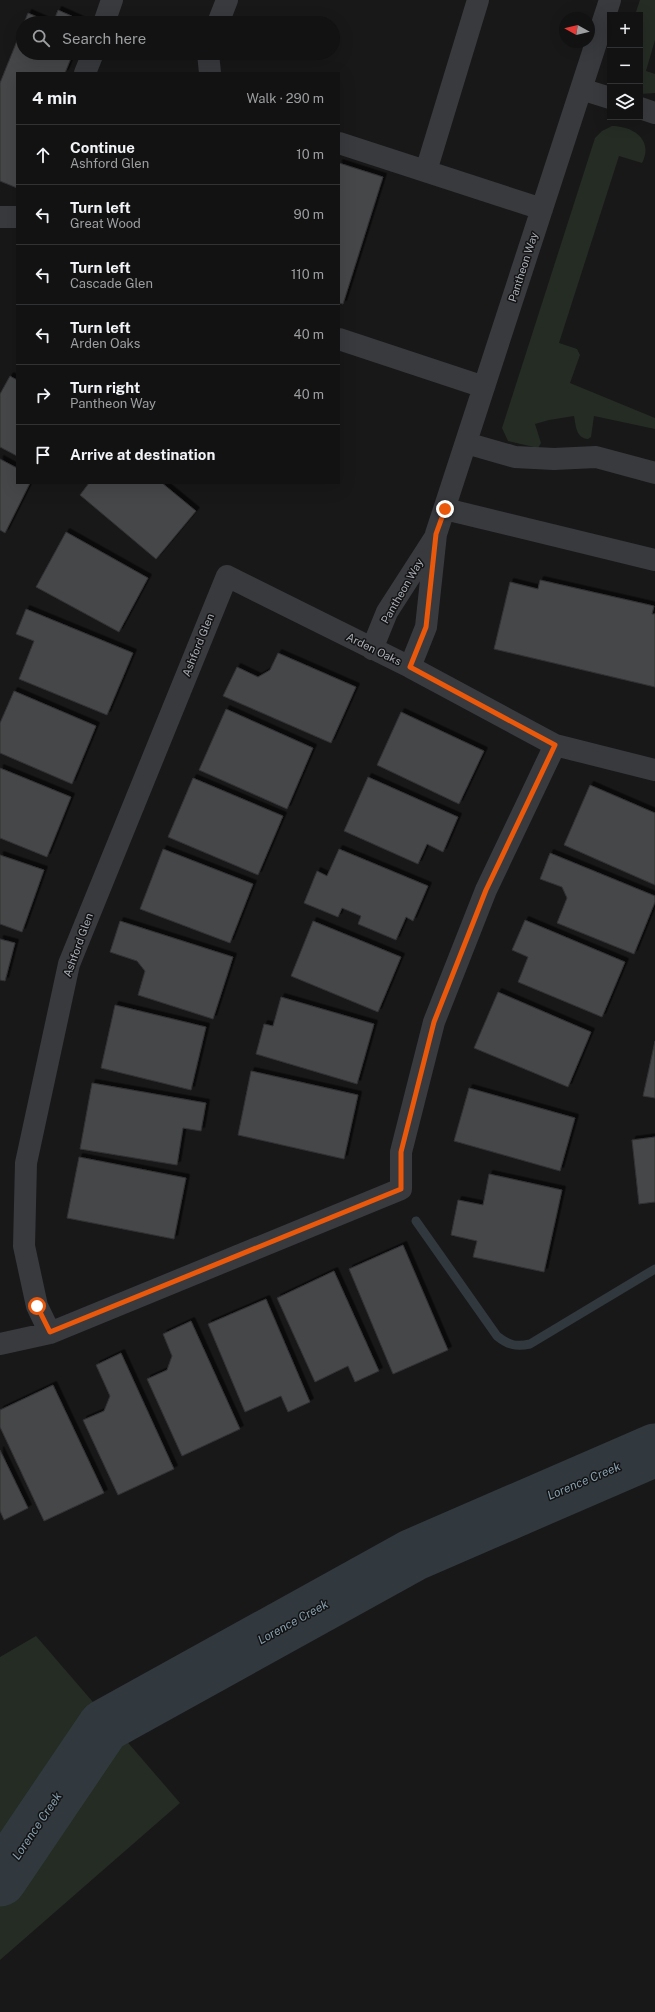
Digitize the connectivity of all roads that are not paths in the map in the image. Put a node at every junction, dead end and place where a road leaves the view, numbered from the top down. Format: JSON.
{"nodes":[{"id":1,"x":112,"y":0,"type":"edge"},
{"id":2,"x":227,"y":0,"type":"edge"},
{"id":3,"x":478,"y":0,"type":"edge"},
{"id":4,"x":610,"y":0,"type":"edge"},
{"id":5,"x":106,"y":16,"type":"edge"},
{"id":6,"x":221,"y":16,"type":"edge"},
{"id":7,"x":90,"y":60,"type":"edge"},
{"id":8,"x":209,"y":60,"type":"edge"},
{"id":9,"x":85,"y":72,"type":"edge"},
{"id":10,"x":210,"y":72,"type":"edge"},
{"id":11,"x":581,"y":89,"type":"junction"},
{"id":12,"x":607,"y":97,"type":"edge"},
{"id":13,"x":643,"y":109,"type":"edge"},
{"id":14,"x":655,"y":113,"type":"edge"},
{"id":15,"x":340,"y":143,"type":"edge"},
{"id":16,"x":426,"y":171,"type":"junction"},
{"id":17,"x":542,"y":209,"type":"junction"},
{"id":18,"x":0,"y":217,"type":"edge"},
{"id":19,"x":16,"y":217,"type":"edge"},
{"id":20,"x":340,"y":339,"type":"edge"},
{"id":21,"x":484,"y":387,"type":"junction"},
{"id":22,"x":466,"y":442,"type":"junction"},
{"id":23,"x":655,"y":473,"type":"edge"},
{"id":24,"x":445,"y":509,"type":"junction"},
{"id":25,"x":436,"y":534,"type":"junction"},
{"id":26,"x":655,"y":560,"type":"edge"},
{"id":27,"x":227,"y":576,"type":"joint"},
{"id":28,"x":372,"y":649,"type":"junction"},
{"id":29,"x":410,"y":667,"type":"junction"},
{"id":30,"x":555,"y":745,"type":"junction"},
{"id":31,"x":655,"y":770,"type":"edge"},
{"id":32,"x":50,"y":1332,"type":"junction"},
{"id":33,"x":0,"y":1344,"type":"edge"}],
"edges":[{"from":1,"to":5,"type":"street"},
{"from":2,"to":6,"type":"street"},
{"from":3,"to":16,"type":"street"},
{"from":4,"to":11,"type":"street","name":"Pantheon Way"},
{"from":7,"to":9,"type":"street"},
{"from":8,"to":10,"type":"street"},
{"from":11,"to":12,"type":"street"},
{"from":11,"to":17,"type":"street","name":"Pantheon Way"},
{"from":13,"to":14,"type":"street"},
{"from":15,"to":16,"type":"street"},
{"from":16,"to":17,"type":"street"},
{"from":17,"to":21,"type":"street","name":"Pantheon Way"},
{"from":18,"to":19,"type":"street"},
{"from":20,"to":21,"type":"street"},
{"from":21,"to":22,"type":"street","name":"Pantheon Way"},
{"from":22,"to":23,"type":"street"},
{"from":22,"to":24,"type":"street","name":"Pantheon Way"},
{"from":24,"to":25,"type":"street","name":"Pantheon Way"},
{"from":24,"to":26,"type":"street"},
{"from":25,"to":28,"type":"street","name":"Pantheon Way"},
{"from":25,"to":29,"type":"street","name":"Pantheon Way"},
{"from":27,"to":28,"type":"street","name":"Arden Oaks"},
{"from":27,"to":32,"type":"street","name":"Ashford Glen"},
{"from":28,"to":29,"type":"street","name":"Arden Oaks"},
{"from":29,"to":30,"type":"street","name":"Arden Oaks"},
{"from":30,"to":31,"type":"street","name":"Arden Oaks"},
{"from":30,"to":32,"type":"street"},
{"from":32,"to":33,"type":"street"}]}
